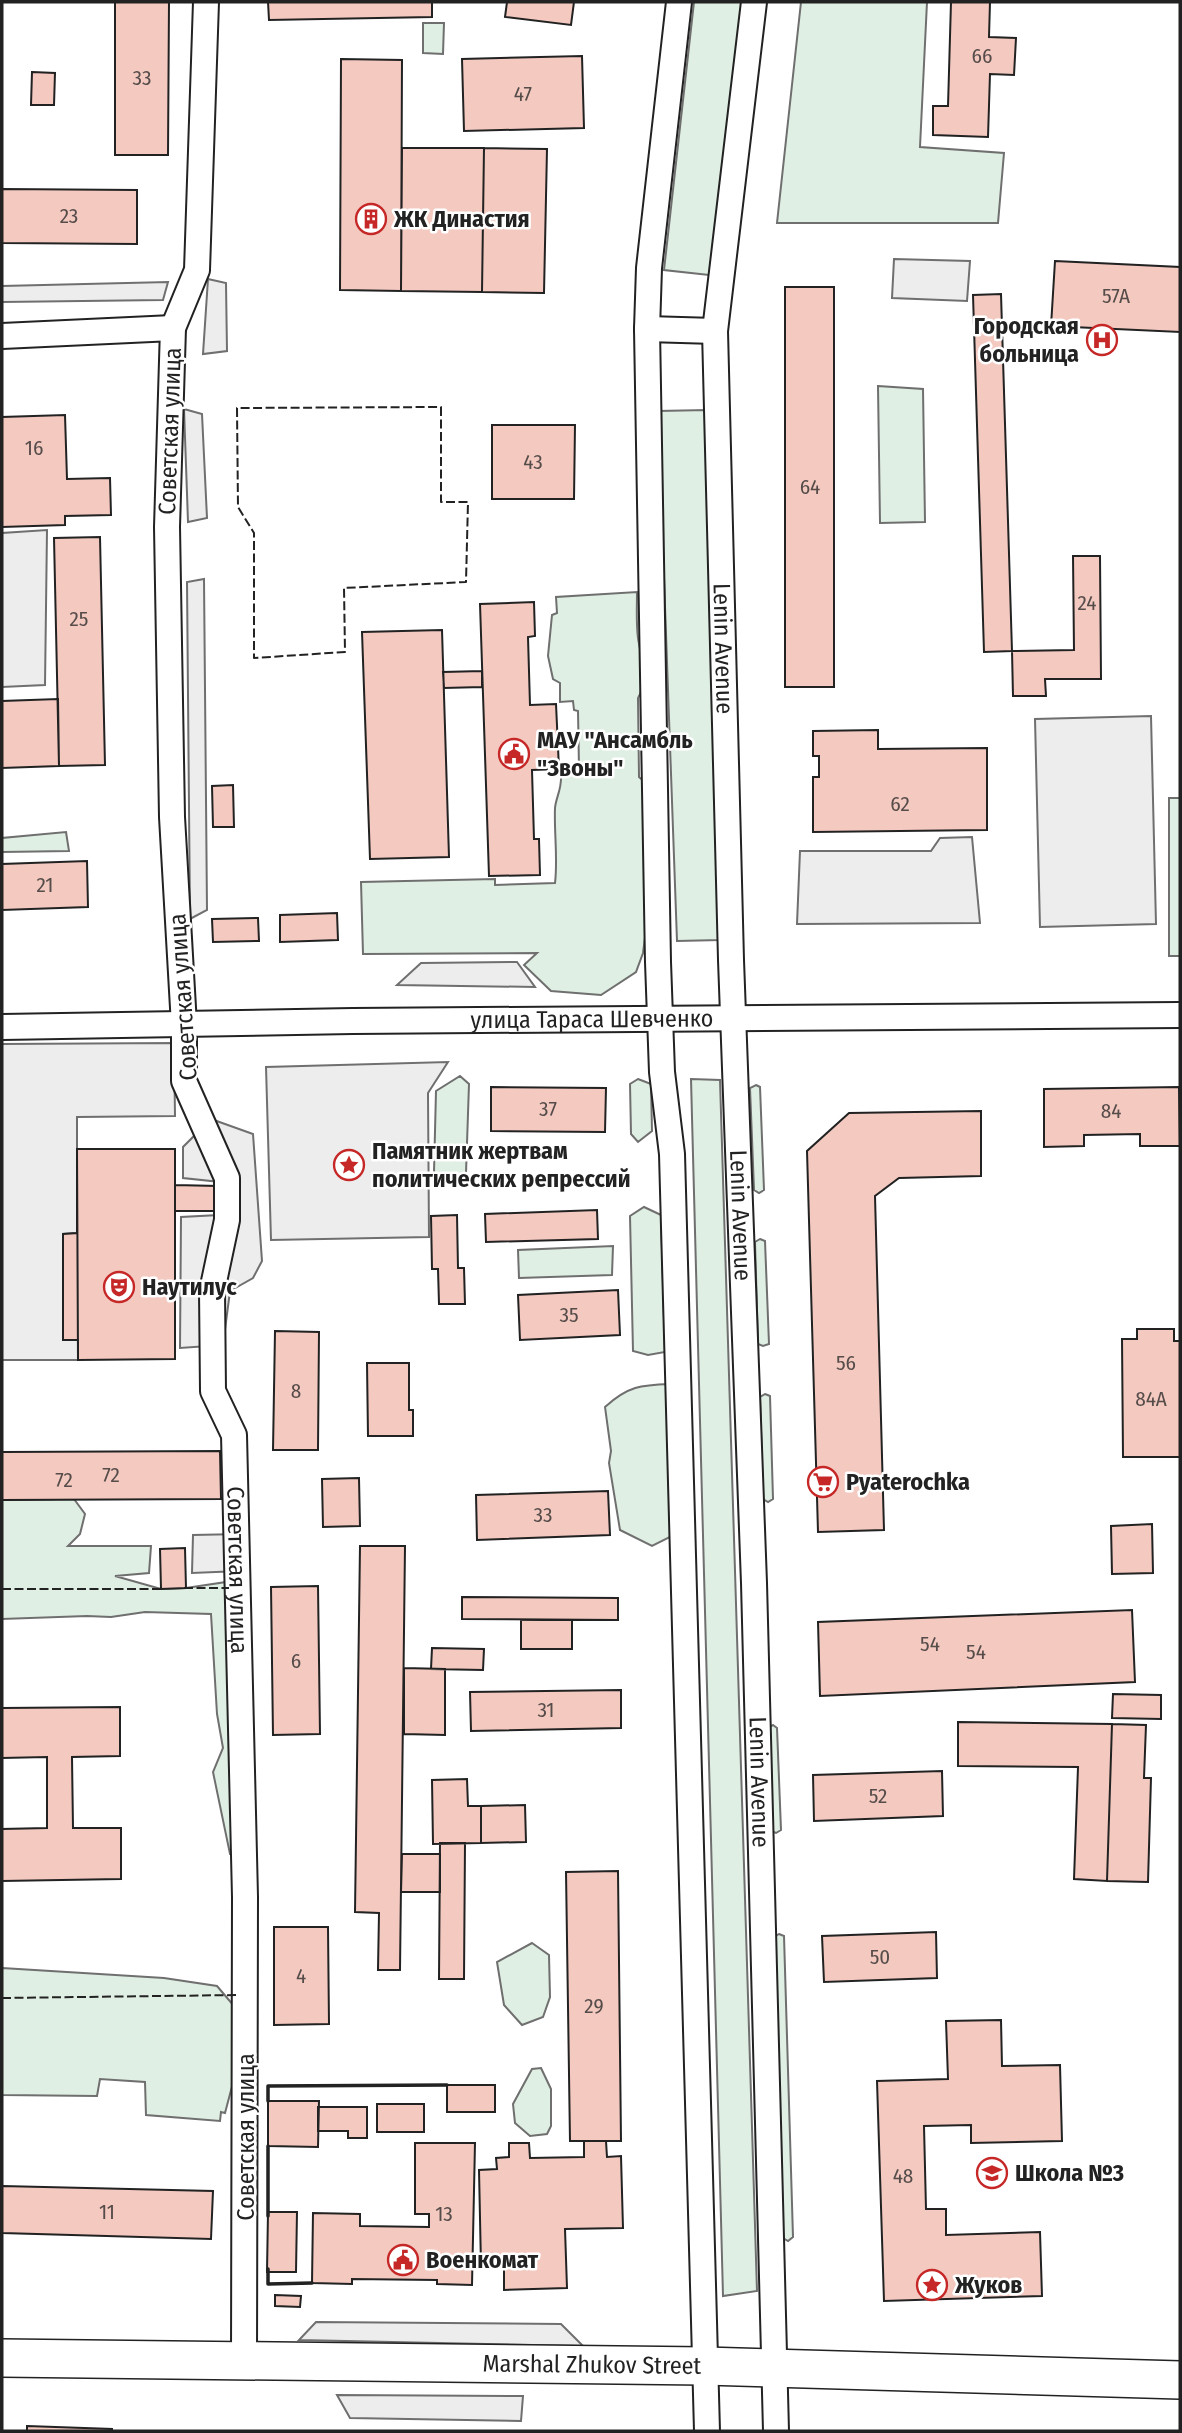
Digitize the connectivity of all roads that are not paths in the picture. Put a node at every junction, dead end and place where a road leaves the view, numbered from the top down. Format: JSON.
{"nodes":[{"id":1,"x":206,"y":2,"type":"edge"},
{"id":2,"x":679,"y":2,"type":"edge"},
{"id":3,"x":754,"y":2,"type":"edge"},
{"id":4,"x":173,"y":328,"type":"junction"},
{"id":5,"x":647,"y":330,"type":"junction"},
{"id":6,"x":715,"y":331,"type":"junction"},
{"id":7,"x":2,"y":336,"type":"edge"},
{"id":8,"x":1180,"y":1015,"type":"edge"},
{"id":9,"x":733,"y":1020,"type":"junction"},
{"id":10,"x":661,"y":1021,"type":"junction"},
{"id":11,"x":184,"y":1025,"type":"junction"},
{"id":12,"x":2,"y":1027,"type":"edge"},
{"id":13,"x":2,"y":2358,"type":"edge"},
{"id":14,"x":244,"y":2362,"type":"junction"},
{"id":15,"x":705,"y":2366,"type":"junction"},
{"id":16,"x":775,"y":2367,"type":"junction"},
{"id":17,"x":1180,"y":2380,"type":"edge"},
{"id":18,"x":707,"y":2431,"type":"edge"},
{"id":19,"x":776,"y":2431,"type":"edge"}],
"edges":[{"from":1,"to":4,"type":"street","name":"Советская улица"},
{"from":2,"to":5,"type":"street"},
{"from":3,"to":6,"type":"street","name":"Lenin Avenue"},
{"from":4,"to":7,"type":"street"},
{"from":4,"to":11,"type":"street","name":"Советская улица"},
{"from":5,"to":6,"type":"street"},
{"from":5,"to":10,"type":"street"},
{"from":6,"to":9,"type":"street","name":"Lenin Avenue"},
{"from":8,"to":9,"type":"street","name":"улица Тараса Шевченко"},
{"from":9,"to":10,"type":"street","name":"улица Тараса Шевченко"},
{"from":9,"to":16,"type":"street","name":"Lenin Avenue"},
{"from":10,"to":11,"type":"street","name":"улица Тараса Шевченко"},
{"from":10,"to":15,"type":"street"},
{"from":11,"to":12,"type":"street","name":"улица Тараса Шевченко"},
{"from":11,"to":14,"type":"street","name":"Советская улица"},
{"from":13,"to":14,"type":"main road","name":"Marshal Zhukov Street"},
{"from":14,"to":15,"type":"main road","name":"Marshal Zhukov Street"},
{"from":15,"to":16,"type":"main road","name":"Marshal Zhukov Street"},
{"from":15,"to":18,"type":"street"},
{"from":16,"to":17,"type":"main road","name":"Marshal Zhukov Street"},
{"from":16,"to":19,"type":"street","name":"Lenin Avenue"}]}
